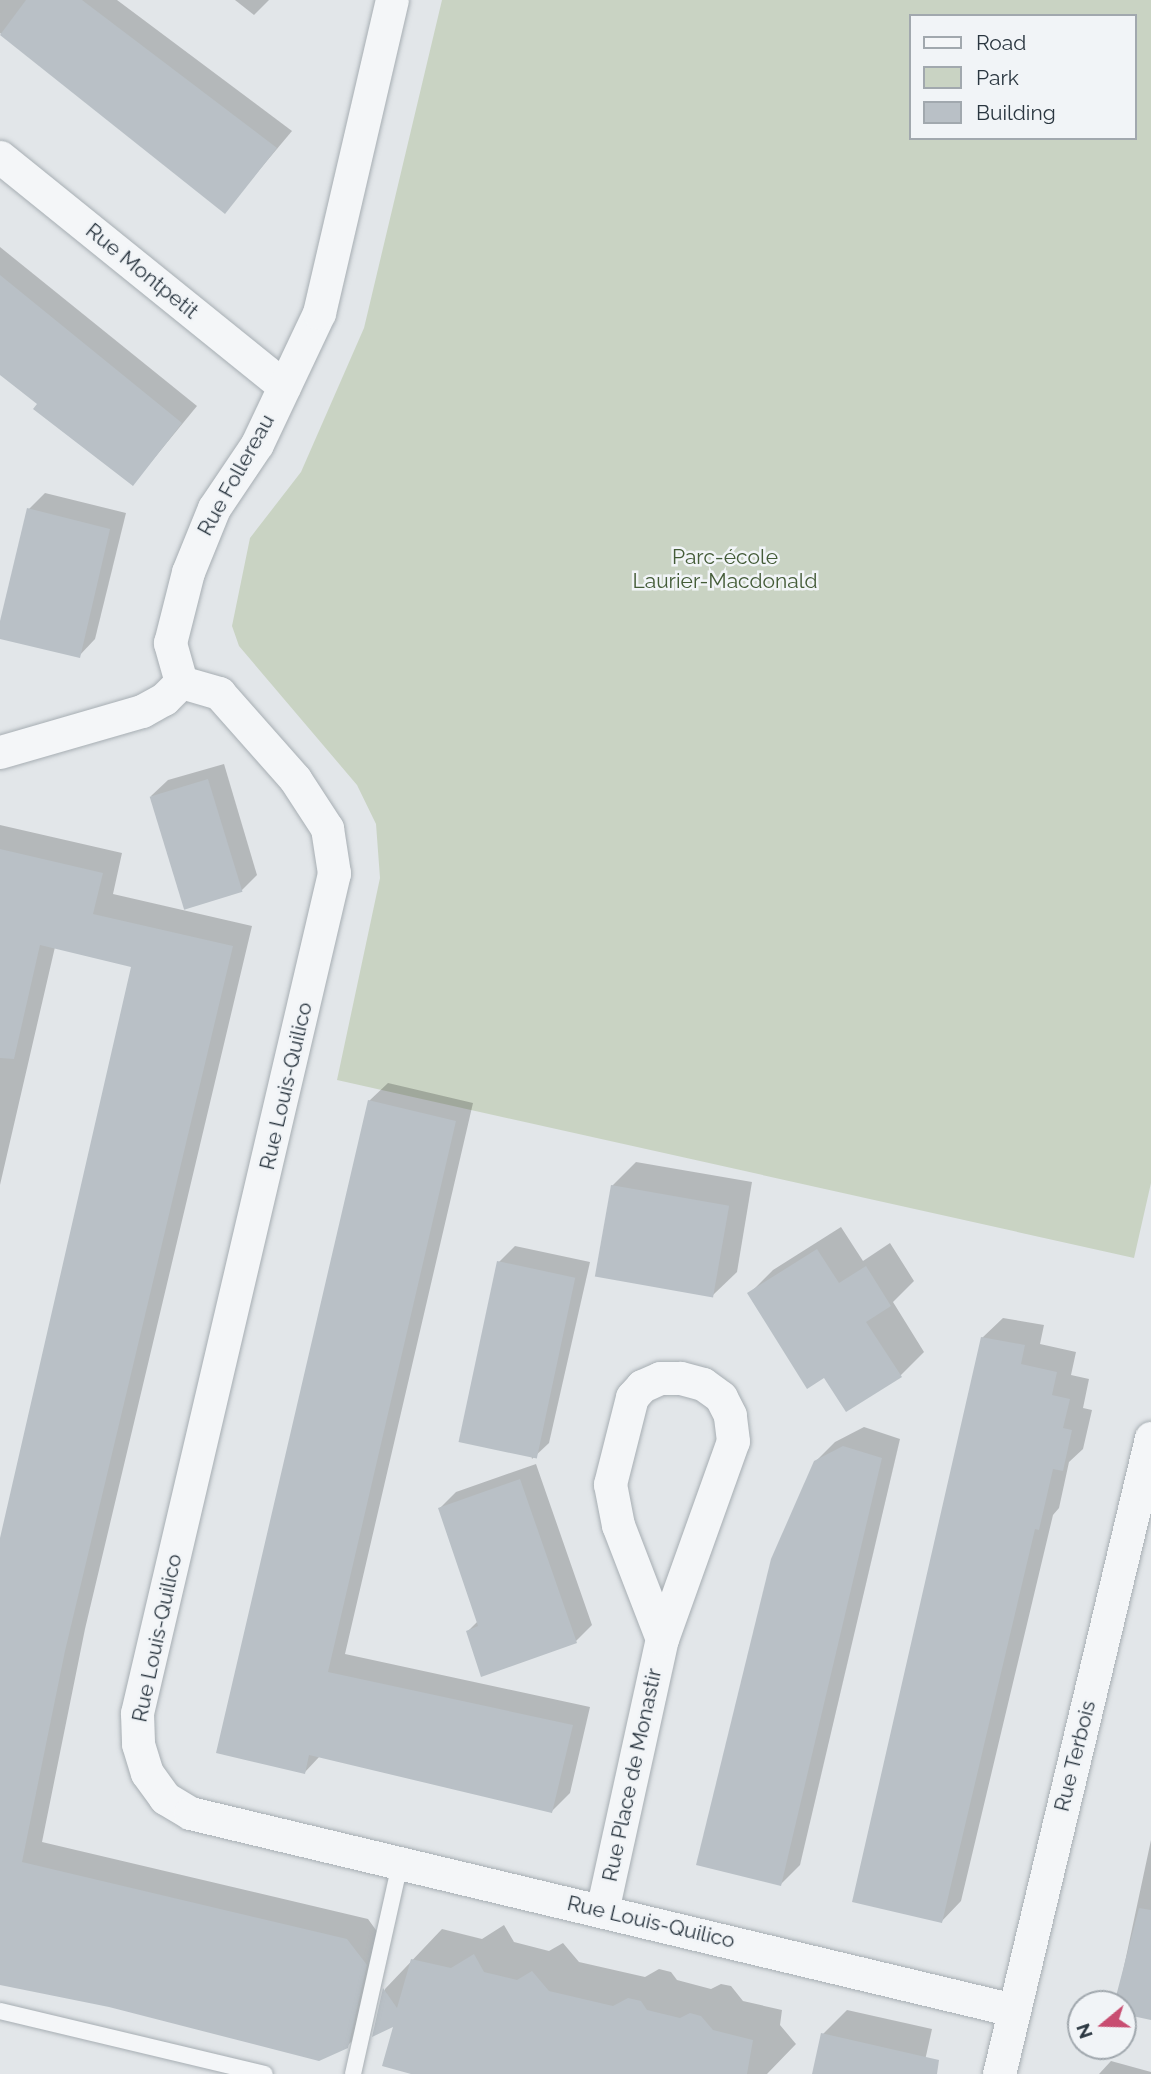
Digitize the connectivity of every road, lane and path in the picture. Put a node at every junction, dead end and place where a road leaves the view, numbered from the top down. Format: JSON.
{"nodes":[{"id":1,"x":392,"y":0,"type":"edge"},
{"id":2,"x":0,"y":157,"type":"edge"},
{"id":3,"x":284,"y":386,"type":"junction"},
{"id":4,"x":181,"y":682,"type":"junction"},
{"id":5,"x":0,"y":752,"type":"edge"},
{"id":6,"x":1151,"y":1438,"type":"edge"},
{"id":7,"x":662,"y":1639,"type":"junction"},
{"id":8,"x":400,"y":1863,"type":"junction"},
{"id":9,"x":602,"y":1911,"type":"junction"},
{"id":10,"x":1014,"y":2010,"type":"junction"},
{"id":11,"x":0,"y":2011,"type":"edge"},
{"id":12,"x":265,"y":2074,"type":"edge"},
{"id":13,"x":353,"y":2074,"type":"edge"},
{"id":14,"x":999,"y":2074,"type":"edge"}],
"edges":[{"from":1,"to":3,"type":"street","name":"Rue Follereau"},
{"from":2,"to":3,"type":"street","name":"Rue Montpetit"},
{"from":3,"to":4,"type":"street","name":"Rue Follereau"},
{"from":4,"to":5,"type":"street"},
{"from":4,"to":8,"type":"street","name":"Rue Louis-Quilico"},
{"from":6,"to":10,"type":"street","name":"Rue Terbois"},
{"from":7,"to":7,"type":"street","name":"Rue Place de Monastir"},
{"from":7,"to":9,"type":"street","name":"Rue Place de Monastir"},
{"from":8,"to":9,"type":"street","name":"Rue Louis-Quilico"},
{"from":8,"to":13,"type":"lane"},
{"from":9,"to":10,"type":"street","name":"Rue Louis-Quilico"},
{"from":10,"to":14,"type":"street","name":"Rue Terbois"},
{"from":11,"to":12,"type":"lane"}]}
